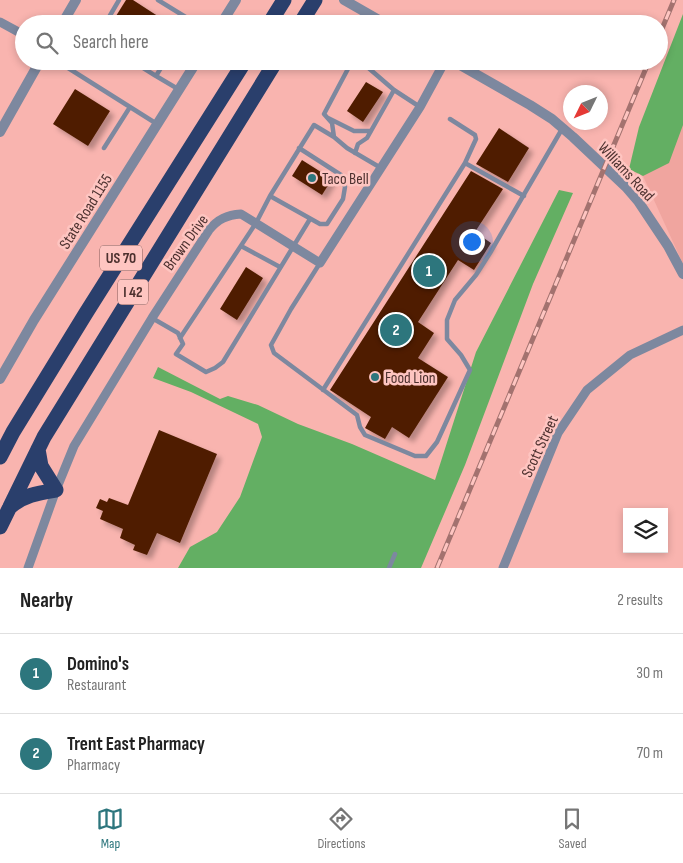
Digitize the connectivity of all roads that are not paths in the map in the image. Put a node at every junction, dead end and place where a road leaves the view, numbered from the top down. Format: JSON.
{"nodes":[{"id":1,"x":76,"y":0,"type":"edge"},
{"id":2,"x":118,"y":0,"type":"edge"},
{"id":3,"x":158,"y":0,"type":"edge"},
{"id":4,"x":236,"y":0,"type":"edge"},
{"id":5,"x":284,"y":0,"type":"edge"},
{"id":6,"x":315,"y":0,"type":"edge"},
{"id":7,"x":349,"y":1,"type":"edge"},
{"id":8,"x":67,"y":15,"type":"edge"},
{"id":9,"x":110,"y":15,"type":"edge"},
{"id":10,"x":180,"y":15,"type":"edge"},
{"id":11,"x":227,"y":15,"type":"edge"},
{"id":12,"x":275,"y":15,"type":"edge"},
{"id":13,"x":306,"y":15,"type":"edge"},
{"id":14,"x":372,"y":15,"type":"edge"},
{"id":15,"x":0,"y":22,"type":"edge"},
{"id":16,"x":15,"y":30,"type":"edge"},
{"id":17,"x":35,"y":70,"type":"edge"},
{"id":18,"x":71,"y":70,"type":"edge"},
{"id":19,"x":146,"y":70,"type":"edge"},
{"id":20,"x":160,"y":70,"type":"edge"},
{"id":21,"x":191,"y":70,"type":"edge"},
{"id":22,"x":240,"y":70,"type":"edge"},
{"id":23,"x":270,"y":70,"type":"edge"},
{"id":24,"x":347,"y":70,"type":"edge"},
{"id":25,"x":371,"y":70,"type":"edge"},
{"id":26,"x":441,"y":70,"type":"edge"},
{"id":27,"x":468,"y":70,"type":"edge"},
{"id":28,"x":156,"y":76,"type":"junction"},
{"id":29,"x":179,"y":90,"type":"junction"},
{"id":30,"x":394,"y":90,"type":"junction"},
{"id":31,"x":130,"y":107,"type":"junction"},
{"id":32,"x":420,"y":107,"type":"junction"},
{"id":33,"x":328,"y":118,"type":"junction"},
{"id":34,"x":450,"y":119,"type":"dead end"},
{"id":35,"x":157,"y":124,"type":"junction"},
{"id":36,"x":563,"y":128,"type":"joint"},
{"id":37,"x":565,"y":130,"type":"edge"},
{"id":38,"x":371,"y":131,"type":"junction"},
{"id":39,"x":0,"y":132,"type":"edge"},
{"id":40,"x":334,"y":137,"type":"junction"},
{"id":41,"x":104,"y":148,"type":"dead end"},
{"id":42,"x":299,"y":148,"type":"junction"},
{"id":43,"x":355,"y":153,"type":"junction"},
{"id":44,"x":465,"y":163,"type":"junction"},
{"id":45,"x":381,"y":168,"type":"junction"},
{"id":46,"x":270,"y":196,"type":"junction"},
{"id":47,"x":524,"y":196,"type":"junction"},
{"id":48,"x":310,"y":219,"type":"junction"},
{"id":49,"x":256,"y":224,"type":"junction"},
{"id":50,"x":241,"y":246,"type":"junction"},
{"id":51,"x":292,"y":246,"type":"junction"},
{"id":52,"x":320,"y":263,"type":"junction"},
{"id":53,"x":280,"y":267,"type":"junction"},
{"id":54,"x":683,"y":274,"type":"edge"},
{"id":55,"x":152,"y":318,"type":"junction"},
{"id":56,"x":683,"y":330,"type":"edge"},
{"id":57,"x":180,"y":338,"type":"junction"},
{"id":58,"x":0,"y":378,"type":"edge"},
{"id":59,"x":323,"y":390,"type":"junction"},
{"id":60,"x":13,"y":432,"type":"junction"},
{"id":61,"x":0,"y":448,"type":"edge"},
{"id":62,"x":38,"y":449,"type":"junction"},
{"id":63,"x":0,"y":457,"type":"edge"},
{"id":64,"x":56,"y":490,"type":"junction"},
{"id":65,"x":9,"y":508,"type":"junction"},
{"id":66,"x":0,"y":527,"type":"edge"},
{"id":67,"x":395,"y":554,"type":"dead end"},
{"id":68,"x":28,"y":568,"type":"edge"},
{"id":69,"x":390,"y":568,"type":"edge"},
{"id":70,"x":503,"y":568,"type":"edge"}],
"edges":[{"from":1,"to":8,"type":"street"},
{"from":2,"to":9,"type":"lane"},
{"from":3,"to":10,"type":"lane"},
{"from":4,"to":11,"type":"street"},
{"from":5,"to":12,"type":"highway"},
{"from":6,"to":13,"type":"highway"},
{"from":7,"to":14,"type":"street"},
{"from":15,"to":16,"type":"street"},
{"from":17,"to":39,"type":"street"},
{"from":18,"to":31,"type":"lane"},
{"from":19,"to":28,"type":"lane"},
{"from":20,"to":28,"type":"lane"},
{"from":21,"to":29,"type":"street","name":"State Road 1155"},
{"from":22,"to":60,"type":"highway","number":"US 70"},
{"from":23,"to":62,"type":"highway","number":"I 42"},
{"from":24,"to":33,"type":"lane"},
{"from":25,"to":30,"type":"lane"},
{"from":26,"to":32,"type":"street"},
{"from":27,"to":36,"type":"street","name":"Williams Road"},
{"from":28,"to":29,"type":"lane"},
{"from":29,"to":35,"type":"street","name":"State Road 1155"},
{"from":30,"to":32,"type":"lane"},
{"from":30,"to":38,"type":"lane"},
{"from":31,"to":35,"type":"lane"},
{"from":31,"to":41,"type":"lane"},
{"from":32,"to":45,"type":"street"},
{"from":33,"to":38,"type":"lane"},
{"from":33,"to":40,"type":"lane"},
{"from":34,"to":44,"type":"lane"},
{"from":35,"to":58,"type":"street","name":"State Road 1155"},
{"from":36,"to":47,"type":"lane"},
{"from":37,"to":54,"type":"street","name":"Williams Road"},
{"from":38,"to":43,"type":"lane"},
{"from":40,"to":42,"type":"lane"},
{"from":40,"to":43,"type":"lane"},
{"from":42,"to":46,"type":"lane"},
{"from":42,"to":48,"type":"lane"},
{"from":43,"to":45,"type":"lane"},
{"from":44,"to":47,"type":"lane"},
{"from":44,"to":59,"type":"lane"},
{"from":45,"to":52,"type":"street"},
{"from":46,"to":48,"type":"lane"},
{"from":46,"to":49,"type":"lane"},
{"from":47,"to":59,"type":"lane"},
{"from":48,"to":51,"type":"lane"},
{"from":49,"to":50,"type":"lane"},
{"from":49,"to":51,"type":"street","name":"Brown Drive"},
{"from":49,"to":55,"type":"street","name":"Brown Drive"},
{"from":50,"to":53,"type":"lane"},
{"from":50,"to":57,"type":"lane"},
{"from":51,"to":52,"type":"street","name":"Brown Drive"},
{"from":51,"to":53,"type":"lane"},
{"from":52,"to":59,"type":"lane"},
{"from":53,"to":57,"type":"lane"},
{"from":55,"to":57,"type":"lane"},
{"from":55,"to":64,"type":"street","name":"Brown Drive"},
{"from":56,"to":70,"type":"street","name":"Scott Street"},
{"from":60,"to":61,"type":"highway"},
{"from":60,"to":63,"type":"highway","number":"US 70"},
{"from":62,"to":64,"type":"highway"},
{"from":62,"to":65,"type":"highway","number":"I 42"},
{"from":64,"to":65,"type":"highway"},
{"from":64,"to":68,"type":"street","name":"Brown Drive"},
{"from":65,"to":66,"type":"highway","number":"I 42"},
{"from":67,"to":69,"type":"lane"}]}
